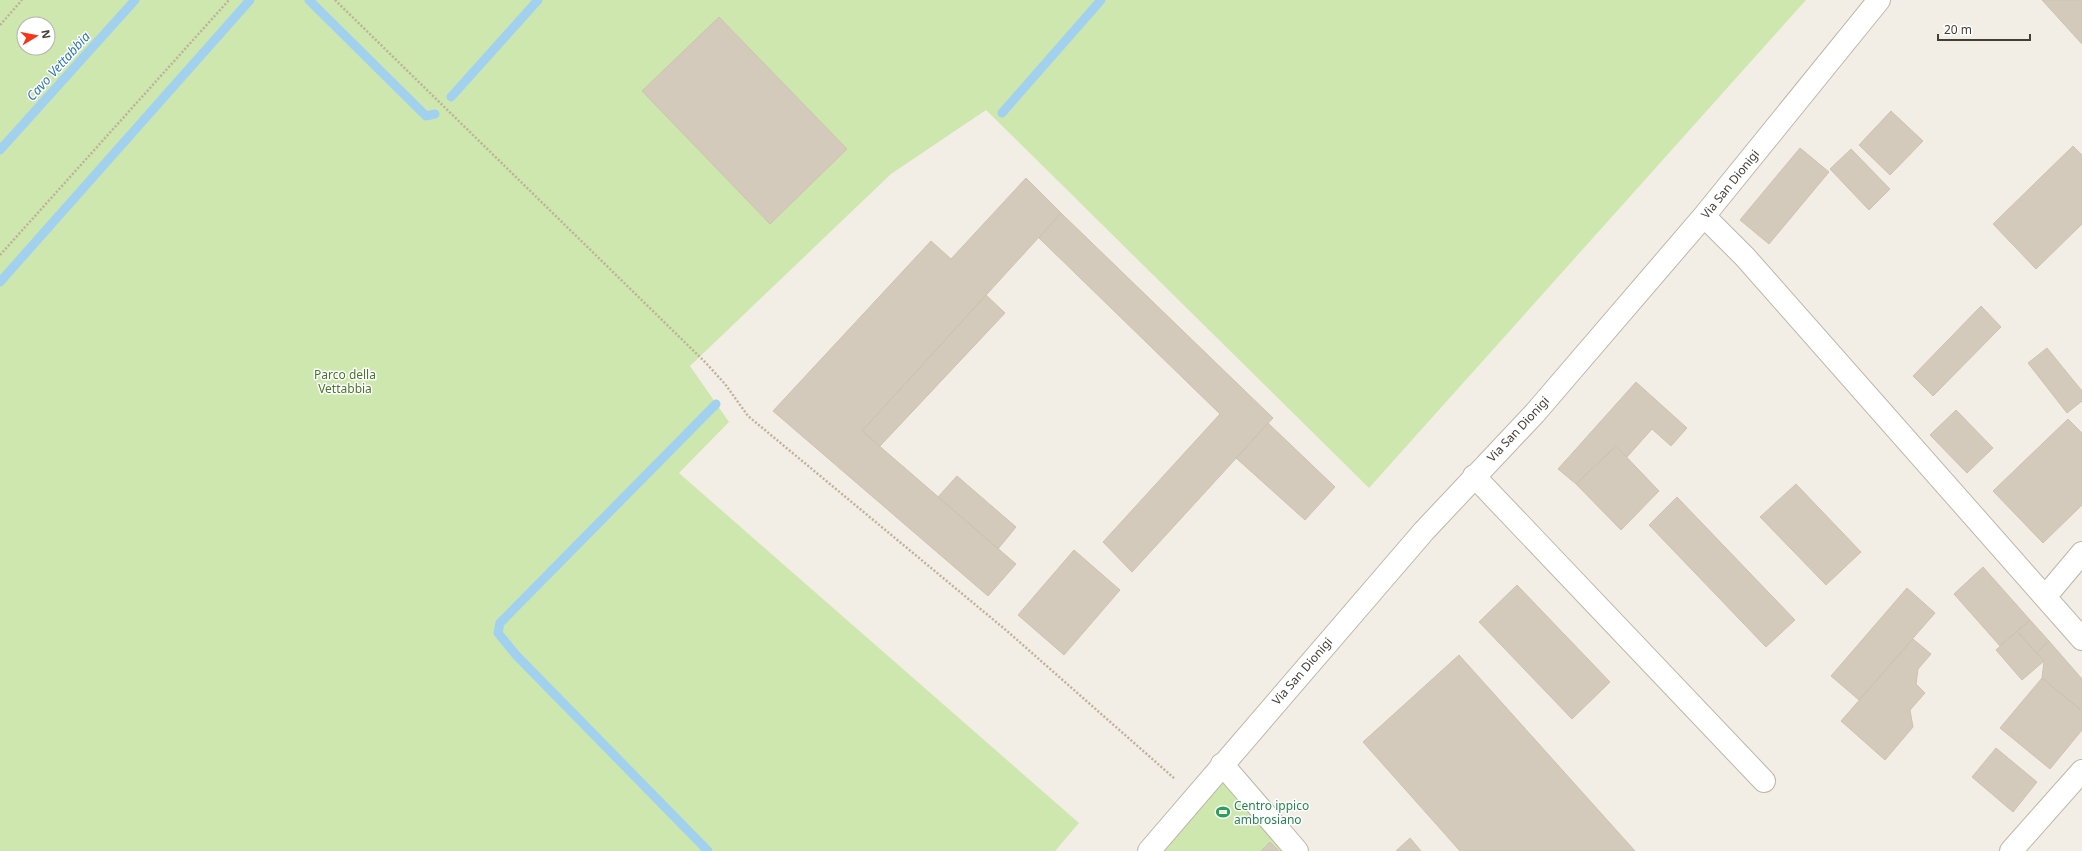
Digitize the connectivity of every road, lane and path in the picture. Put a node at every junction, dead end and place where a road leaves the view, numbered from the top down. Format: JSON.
{"nodes":[{"id":1,"x":22,"y":0,"type":"edge"},
{"id":2,"x":229,"y":0,"type":"edge"},
{"id":3,"x":335,"y":0,"type":"edge"},
{"id":4,"x":1879,"y":0,"type":"edge"},
{"id":5,"x":0,"y":25,"type":"edge"},
{"id":6,"x":1704,"y":216,"type":"junction"},
{"id":7,"x":0,"y":255,"type":"edge"},
{"id":8,"x":1474,"y":476,"type":"junction"},
{"id":9,"x":2082,"y":553,"type":"edge"},
{"id":10,"x":2046,"y":597,"type":"junction"},
{"id":11,"x":2082,"y":639,"type":"edge"},
{"id":12,"x":1222,"y":764,"type":"junction"},
{"id":13,"x":2082,"y":771,"type":"edge"},
{"id":14,"x":1764,"y":781,"type":"dead end"},
{"id":15,"x":1196,"y":797,"type":"junction"},
{"id":16,"x":1148,"y":851,"type":"edge"},
{"id":17,"x":1297,"y":851,"type":"edge"},
{"id":18,"x":2012,"y":851,"type":"edge"}],
"edges":[{"from":1,"to":5,"type":"path"},
{"from":2,"to":7,"type":"path"},
{"from":3,"to":15,"type":"path"},
{"from":4,"to":6,"type":"street","name":"Via San Dionigi"},
{"from":6,"to":8,"type":"street","name":"Via San Dionigi"},
{"from":6,"to":10,"type":"street"},
{"from":8,"to":12,"type":"street","name":"Via San Dionigi"},
{"from":8,"to":14,"type":"street"},
{"from":9,"to":10,"type":"street"},
{"from":10,"to":11,"type":"street"},
{"from":12,"to":15,"type":"street","name":"Via San Dionigi"},
{"from":12,"to":17,"type":"street"},
{"from":13,"to":18,"type":"street"},
{"from":15,"to":16,"type":"street","name":"Via San Dionigi"}]}
